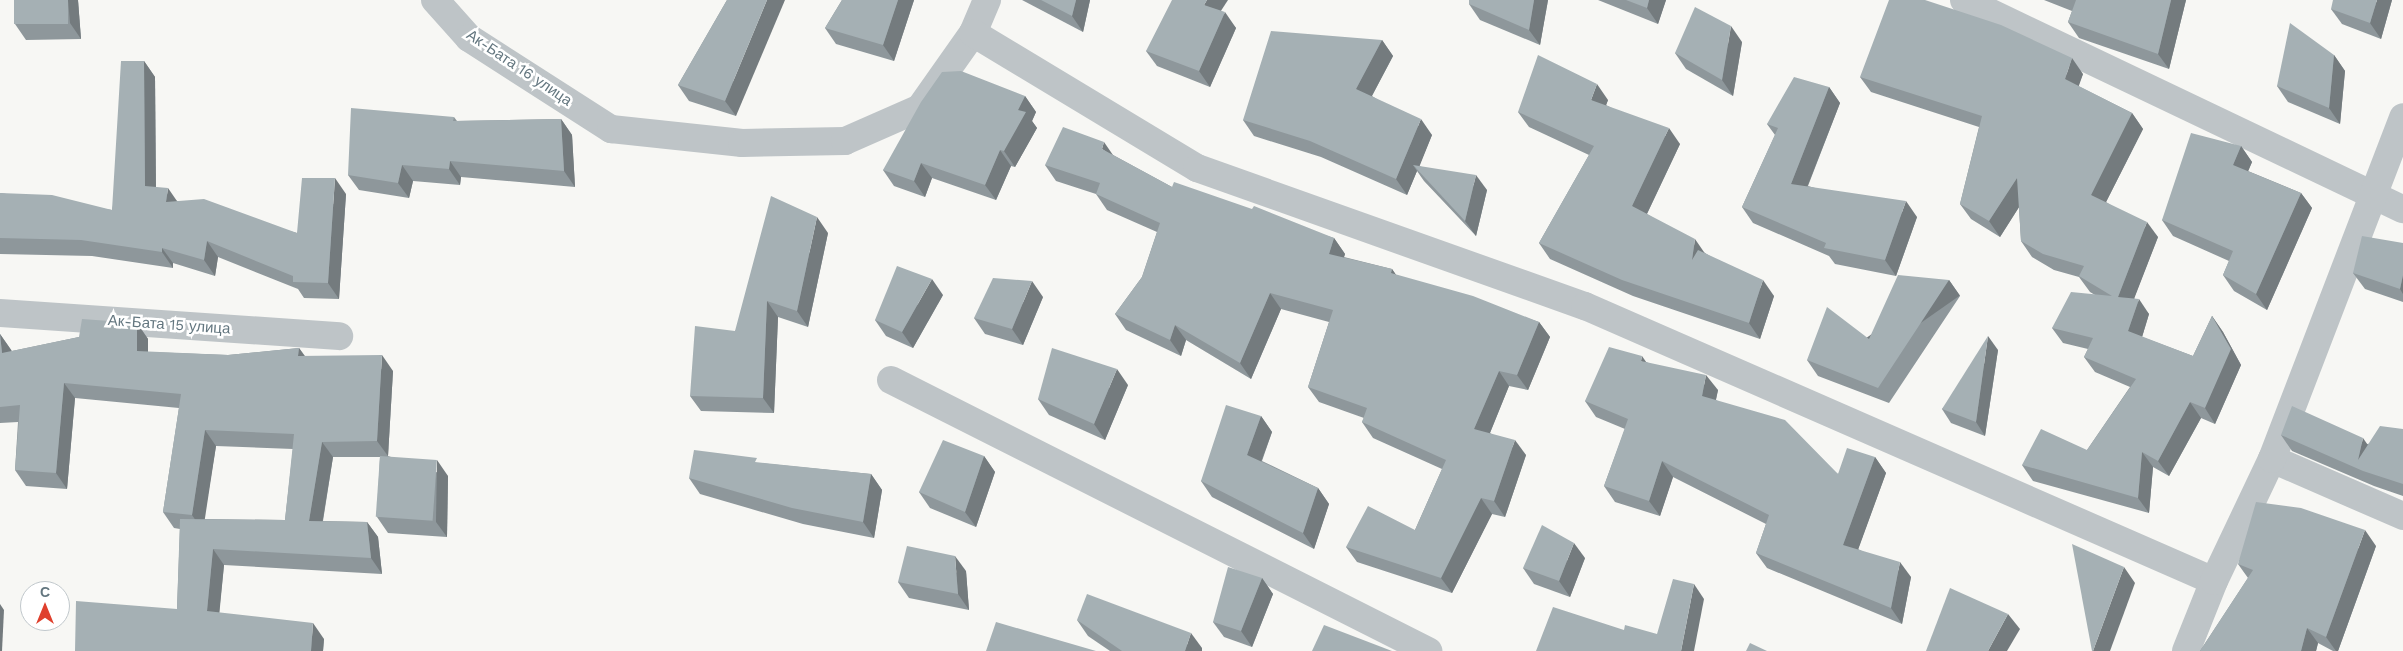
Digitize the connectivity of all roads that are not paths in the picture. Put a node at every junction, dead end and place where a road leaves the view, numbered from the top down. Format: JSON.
{"nodes":[{"id":1,"x":987,"y":0,"type":"edge"},
{"id":2,"x":1964,"y":0,"type":"edge"},
{"id":3,"x":445,"y":3,"type":"edge"},
{"id":4,"x":973,"y":33,"type":"junction"},
{"id":5,"x":2403,"y":117,"type":"edge"},
{"id":6,"x":2372,"y":197,"type":"junction"},
{"id":7,"x":2403,"y":209,"type":"edge"},
{"id":8,"x":0,"y":313,"type":"edge"},
{"id":9,"x":339,"y":336,"type":"dead end"},
{"id":10,"x":891,"y":380,"type":"dead end"},
{"id":11,"x":2272,"y":459,"type":"junction"},
{"id":12,"x":2403,"y":516,"type":"edge"},
{"id":13,"x":2214,"y":581,"type":"junction"},
{"id":14,"x":1428,"y":651,"type":"edge"},
{"id":15,"x":2186,"y":651,"type":"edge"}],
"edges":[{"from":1,"to":4,"type":"street"},
{"from":2,"to":6,"type":"street"},
{"from":3,"to":4,"type":"street","name":"Ак-Бата 16 улица"},
{"from":4,"to":13,"type":"street"},
{"from":5,"to":6,"type":"street"},
{"from":6,"to":7,"type":"street"},
{"from":6,"to":11,"type":"street"},
{"from":8,"to":9,"type":"street","name":"Ак-Бата 15 улица"},
{"from":10,"to":14,"type":"street"},
{"from":11,"to":12,"type":"street"},
{"from":11,"to":13,"type":"street"},
{"from":13,"to":15,"type":"street"}]}
